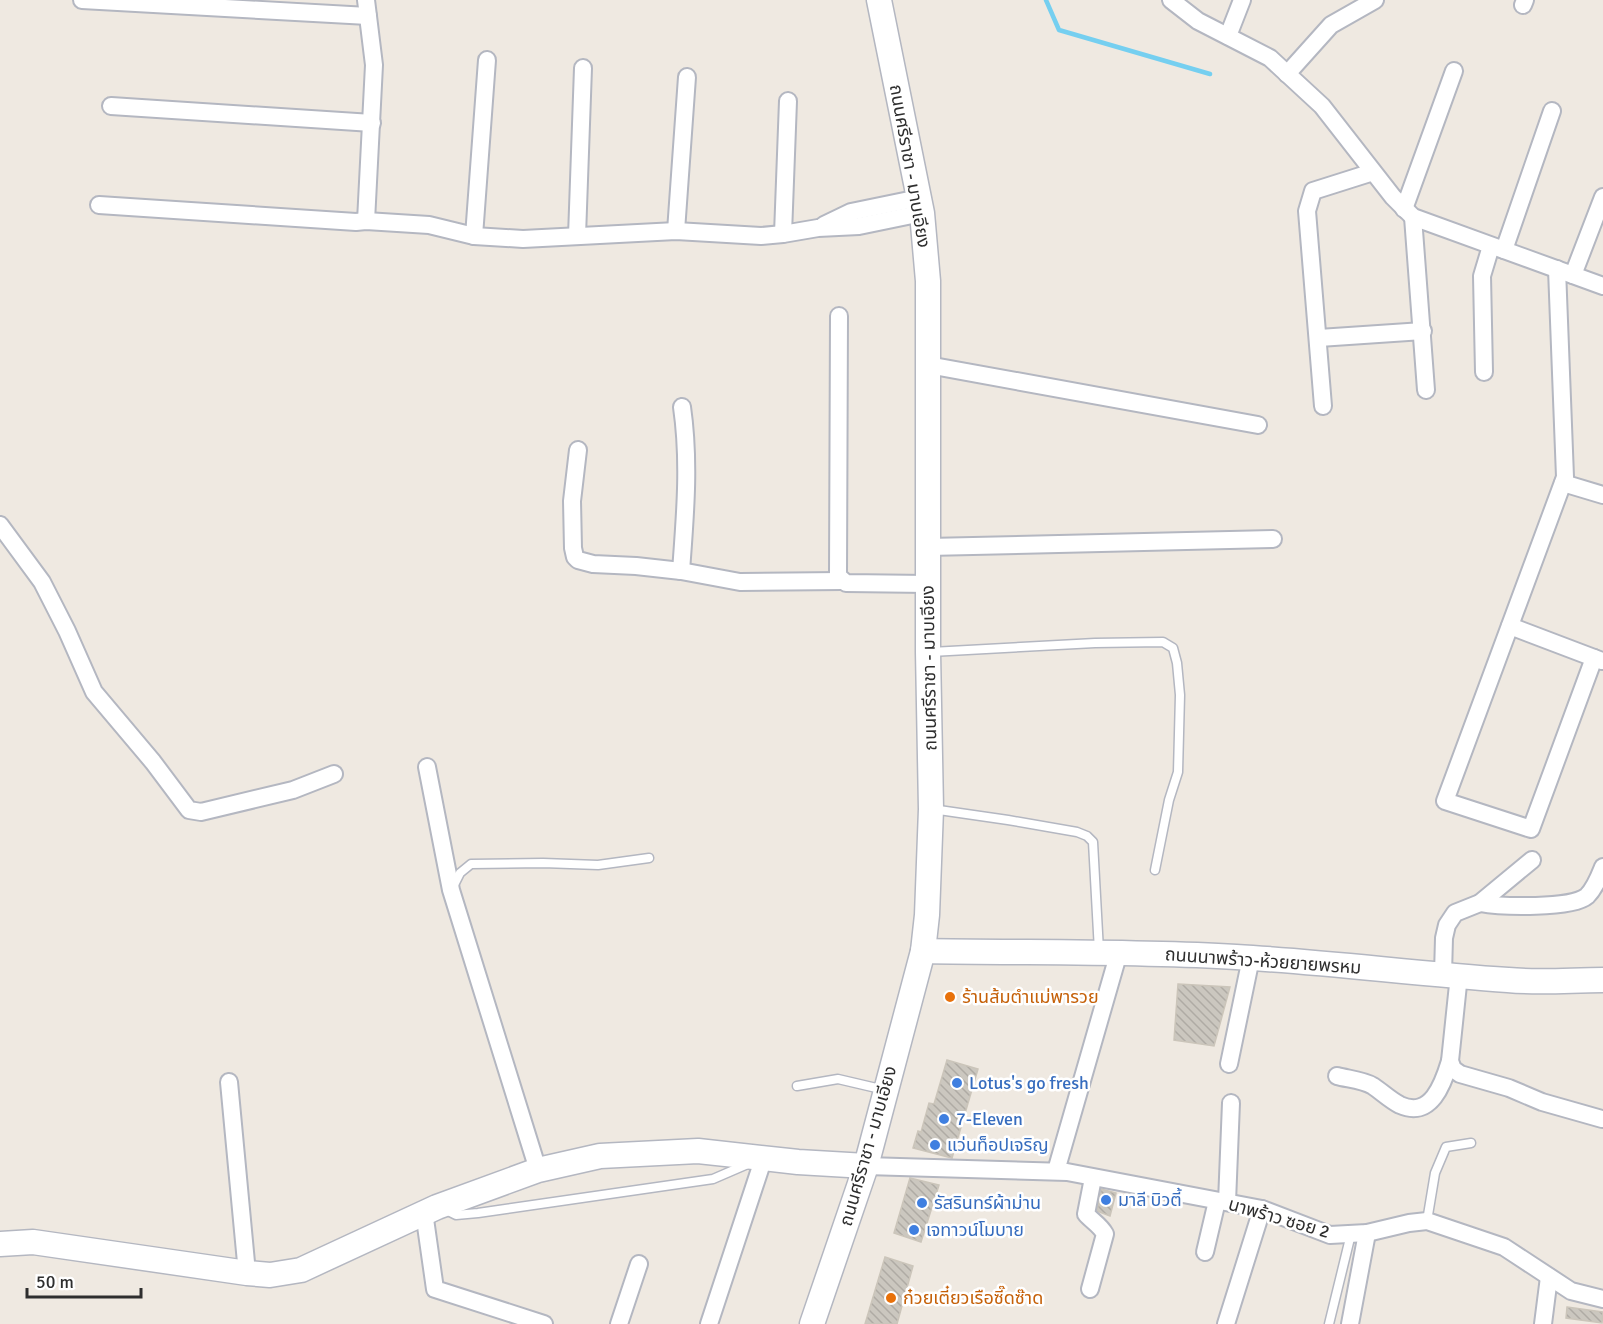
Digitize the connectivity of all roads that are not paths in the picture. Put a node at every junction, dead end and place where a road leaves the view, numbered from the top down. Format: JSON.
{"nodes":[{"id":1,"x":82,"y":0,"type":"edge"},
{"id":2,"x":879,"y":0,"type":"edge"},
{"id":3,"x":1171,"y":0,"type":"edge"},
{"id":4,"x":1242,"y":0,"type":"edge"},
{"id":5,"x":1375,"y":0,"type":"edge"},
{"id":6,"x":367,"y":8,"type":"edge"},
{"id":7,"x":1228,"y":36,"type":"junction"},
{"id":8,"x":487,"y":60,"type":"dead end"},
{"id":9,"x":583,"y":68,"type":"dead end"},
{"id":10,"x":1454,"y":71,"type":"dead end"},
{"id":11,"x":1287,"y":74,"type":"junction"},
{"id":12,"x":687,"y":77,"type":"dead end"},
{"id":13,"x":788,"y":100,"type":"dead end"},
{"id":14,"x":111,"y":106,"type":"dead end"},
{"id":15,"x":1552,"y":111,"type":"dead end"},
{"id":16,"x":372,"y":123,"type":"junction"},
{"id":17,"x":1372,"y":172,"type":"junction"},
{"id":18,"x":1603,"y":196,"type":"edge"},
{"id":19,"x":99,"y":205,"type":"dead end"},
{"id":20,"x":920,"y":206,"type":"junction"},
{"id":21,"x":1409,"y":213,"type":"junction"},
{"id":22,"x":366,"y":220,"type":"junction"},
{"id":23,"x":676,"y":231,"type":"junction"},
{"id":24,"x":783,"y":234,"type":"junction"},
{"id":25,"x":474,"y":236,"type":"junction"},
{"id":26,"x":577,"y":236,"type":"junction"},
{"id":27,"x":1497,"y":248,"type":"junction"},
{"id":28,"x":1565,"y":272,"type":"junction"},
{"id":29,"x":1603,"y":286,"type":"edge"},
{"id":30,"x":839,"y":316,"type":"dead end"},
{"id":31,"x":1423,"y":331,"type":"junction"},
{"id":32,"x":1319,"y":338,"type":"junction"},
{"id":33,"x":928,"y":365,"type":"junction"},
{"id":34,"x":1484,"y":372,"type":"dead end"},
{"id":35,"x":1426,"y":390,"type":"dead end"},
{"id":36,"x":1323,"y":406,"type":"dead end"},
{"id":37,"x":682,"y":407,"type":"dead end"},
{"id":38,"x":1258,"y":424,"type":"dead end"},
{"id":39,"x":578,"y":450,"type":"dead end"},
{"id":40,"x":1563,"y":483,"type":"junction"},
{"id":41,"x":1603,"y":495,"type":"edge"},
{"id":42,"x":0,"y":525,"type":"edge"},
{"id":43,"x":1273,"y":539,"type":"dead end"},
{"id":44,"x":928,"y":547,"type":"junction"},
{"id":45,"x":681,"y":571,"type":"junction"},
{"id":46,"x":842,"y":581,"type":"junction"},
{"id":47,"x":928,"y":584,"type":"junction"},
{"id":48,"x":1510,"y":626,"type":"junction"},
{"id":49,"x":928,"y":652,"type":"junction"},
{"id":50,"x":1598,"y":660,"type":"edge"},
{"id":51,"x":427,"y":768,"type":"dead end"},
{"id":52,"x":334,"y":774,"type":"dead end"},
{"id":53,"x":931,"y":809,"type":"junction"},
{"id":54,"x":649,"y":858,"type":"dead end"},
{"id":55,"x":1532,"y":860,"type":"dead end"},
{"id":56,"x":1603,"y":867,"type":"edge"},
{"id":57,"x":1155,"y":870,"type":"dead end"},
{"id":58,"x":451,"y":890,"type":"junction"},
{"id":59,"x":1480,"y":903,"type":"junction"},
{"id":60,"x":923,"y":951,"type":"junction"},
{"id":61,"x":1109,"y":952,"type":"junction"},
{"id":62,"x":1251,"y":958,"type":"junction"},
{"id":63,"x":1451,"y":975,"type":"junction"},
{"id":64,"x":1603,"y":980,"type":"edge"},
{"id":65,"x":1450,"y":1061,"type":"junction"},
{"id":66,"x":1229,"y":1064,"type":"dead end"},
{"id":67,"x":1337,"y":1076,"type":"dead end"},
{"id":68,"x":229,"y":1082,"type":"dead end"},
{"id":69,"x":797,"y":1086,"type":"dead end"},
{"id":70,"x":886,"y":1090,"type":"junction"},
{"id":71,"x":1231,"y":1103,"type":"dead end"},
{"id":72,"x":1602,"y":1119,"type":"edge"},
{"id":73,"x":1471,"y":1143,"type":"dead end"},
{"id":74,"x":764,"y":1157,"type":"junction"},
{"id":75,"x":866,"y":1166,"type":"junction"},
{"id":76,"x":538,"y":1170,"type":"junction"},
{"id":77,"x":1056,"y":1171,"type":"junction"},
{"id":78,"x":1093,"y":1178,"type":"junction"},
{"id":79,"x":1222,"y":1202,"type":"junction"},
{"id":80,"x":1262,"y":1209,"type":"junction"},
{"id":81,"x":430,"y":1210,"type":"junction"},
{"id":82,"x":1427,"y":1221,"type":"junction"},
{"id":83,"x":1359,"y":1233,"type":"junction"},
{"id":84,"x":0,"y":1244,"type":"edge"},
{"id":85,"x":1205,"y":1252,"type":"dead end"},
{"id":86,"x":639,"y":1264,"type":"dead end"},
{"id":87,"x":247,"y":1273,"type":"junction"},
{"id":88,"x":1550,"y":1277,"type":"junction"},
{"id":89,"x":1090,"y":1289,"type":"dead end"},
{"id":90,"x":1603,"y":1299,"type":"edge"},
{"id":91,"x":544,"y":1324,"type":"edge"},
{"id":92,"x":619,"y":1324,"type":"edge"},
{"id":93,"x":709,"y":1324,"type":"edge"},
{"id":94,"x":812,"y":1324,"type":"edge"},
{"id":95,"x":1226,"y":1324,"type":"edge"},
{"id":96,"x":1329,"y":1324,"type":"edge"},
{"id":97,"x":1350,"y":1324,"type":"edge"},
{"id":98,"x":1543,"y":1324,"type":"edge"}],
"edges":[{"from":1,"to":6,"type":"street"},
{"from":2,"to":20,"type":"street","name":"ถนนศรีราชา - มาบเอียง"},
{"from":3,"to":7,"type":"street"},
{"from":4,"to":7,"type":"street"},
{"from":5,"to":11,"type":"street"},
{"from":6,"to":16,"type":"street"},
{"from":7,"to":11,"type":"street"},
{"from":8,"to":25,"type":"street"},
{"from":9,"to":26,"type":"street"},
{"from":10,"to":21,"type":"street"},
{"from":11,"to":17,"type":"street"},
{"from":12,"to":23,"type":"street"},
{"from":13,"to":24,"type":"street"},
{"from":14,"to":16,"type":"street"},
{"from":15,"to":27,"type":"street"},
{"from":16,"to":22,"type":"street"},
{"from":17,"to":21,"type":"street"},
{"from":17,"to":32,"type":"street"},
{"from":18,"to":28,"type":"street"},
{"from":19,"to":22,"type":"street"},
{"from":20,"to":24,"type":"street"},
{"from":20,"to":33,"type":"street","name":"ถนนศรีราชา - มาบเอียง"},
{"from":21,"to":27,"type":"street"},
{"from":21,"to":31,"type":"street"},
{"from":22,"to":25,"type":"street"},
{"from":23,"to":24,"type":"street"},
{"from":23,"to":26,"type":"street"},
{"from":25,"to":26,"type":"street"},
{"from":27,"to":28,"type":"street"},
{"from":27,"to":34,"type":"street"},
{"from":28,"to":29,"type":"street"},
{"from":28,"to":40,"type":"street"},
{"from":30,"to":46,"type":"street"},
{"from":31,"to":32,"type":"street"},
{"from":31,"to":35,"type":"street"},
{"from":32,"to":36,"type":"street"},
{"from":33,"to":38,"type":"street"},
{"from":33,"to":44,"type":"street","name":"ถนนศรีราชา - มาบเอียง"},
{"from":37,"to":45,"type":"street"},
{"from":39,"to":45,"type":"street"},
{"from":40,"to":41,"type":"street"},
{"from":40,"to":48,"type":"street"},
{"from":42,"to":52,"type":"street"},
{"from":43,"to":44,"type":"street"},
{"from":44,"to":47,"type":"street","name":"ถนนศรีราชา - มาบเอียง"},
{"from":45,"to":46,"type":"street"},
{"from":46,"to":47,"type":"street"},
{"from":47,"to":49,"type":"street","name":"ถนนศรีราชา - มาบเอียง"},
{"from":48,"to":50,"type":"street"},
{"from":48,"to":50,"type":"street"},
{"from":49,"to":53,"type":"street","name":"ถนนศรีราชา - มาบเอียง"},
{"from":49,"to":57,"type":"lane"},
{"from":51,"to":58,"type":"street"},
{"from":53,"to":60,"type":"street","name":"ถนนศรีราชา - มาบเอียง"},
{"from":53,"to":61,"type":"lane"},
{"from":54,"to":58,"type":"lane"},
{"from":55,"to":59,"type":"street"},
{"from":56,"to":59,"type":"street"},
{"from":58,"to":76,"type":"street"},
{"from":59,"to":63,"type":"street"},
{"from":60,"to":61,"type":"street","name":"ถนนนาพร้าว-ห้วยยายพรหม"},
{"from":60,"to":70,"type":"street","name":"ถนนศรีราชา - มาบเอียง"},
{"from":61,"to":62,"type":"street","name":"ถนนนาพร้าว-ห้วยยายพรหม"},
{"from":61,"to":77,"type":"street"},
{"from":62,"to":63,"type":"street","name":"ถนนนาพร้าว-ห้วยยายพรหม"},
{"from":62,"to":66,"type":"street"},
{"from":63,"to":64,"type":"street","name":"ถนนนาพร้าว-ห้วยยายพรหม"},
{"from":63,"to":65,"type":"street"},
{"from":65,"to":67,"type":"street"},
{"from":65,"to":72,"type":"street"},
{"from":68,"to":87,"type":"street"},
{"from":69,"to":70,"type":"lane"},
{"from":70,"to":75,"type":"street","name":"ถนนศรีราชา - มาบเอียง"},
{"from":71,"to":79,"type":"street"},
{"from":73,"to":82,"type":"lane"},
{"from":74,"to":75,"type":"street"},
{"from":74,"to":76,"type":"street"},
{"from":74,"to":81,"type":"lane"},
{"from":74,"to":93,"type":"street"},
{"from":75,"to":77,"type":"street","name":"นาพร้าว ซอย 2"},
{"from":75,"to":94,"type":"street","name":"ถนนศรีราชา - มาบเอียง"},
{"from":76,"to":81,"type":"street"},
{"from":77,"to":78,"type":"street","name":"นาพร้าว ซอย 2"},
{"from":78,"to":79,"type":"street","name":"นาพร้าว ซอย 2"},
{"from":78,"to":89,"type":"street"},
{"from":79,"to":80,"type":"street","name":"นาพร้าว ซอย 2"},
{"from":79,"to":85,"type":"street"},
{"from":80,"to":83,"type":"street","name":"นาพร้าว ซอย 2"},
{"from":80,"to":95,"type":"street"},
{"from":81,"to":87,"type":"street"},
{"from":81,"to":91,"type":"street"},
{"from":82,"to":83,"type":"street","name":"นาพร้าว ซอย 2"},
{"from":82,"to":88,"type":"street","name":"นาพร้าว ซอย 2"},
{"from":83,"to":96,"type":"lane"},
{"from":83,"to":97,"type":"street"},
{"from":84,"to":87,"type":"street"},
{"from":86,"to":92,"type":"street"},
{"from":88,"to":90,"type":"street","name":"นาพร้าว ซอย 2"},
{"from":88,"to":98,"type":"street"}]}
